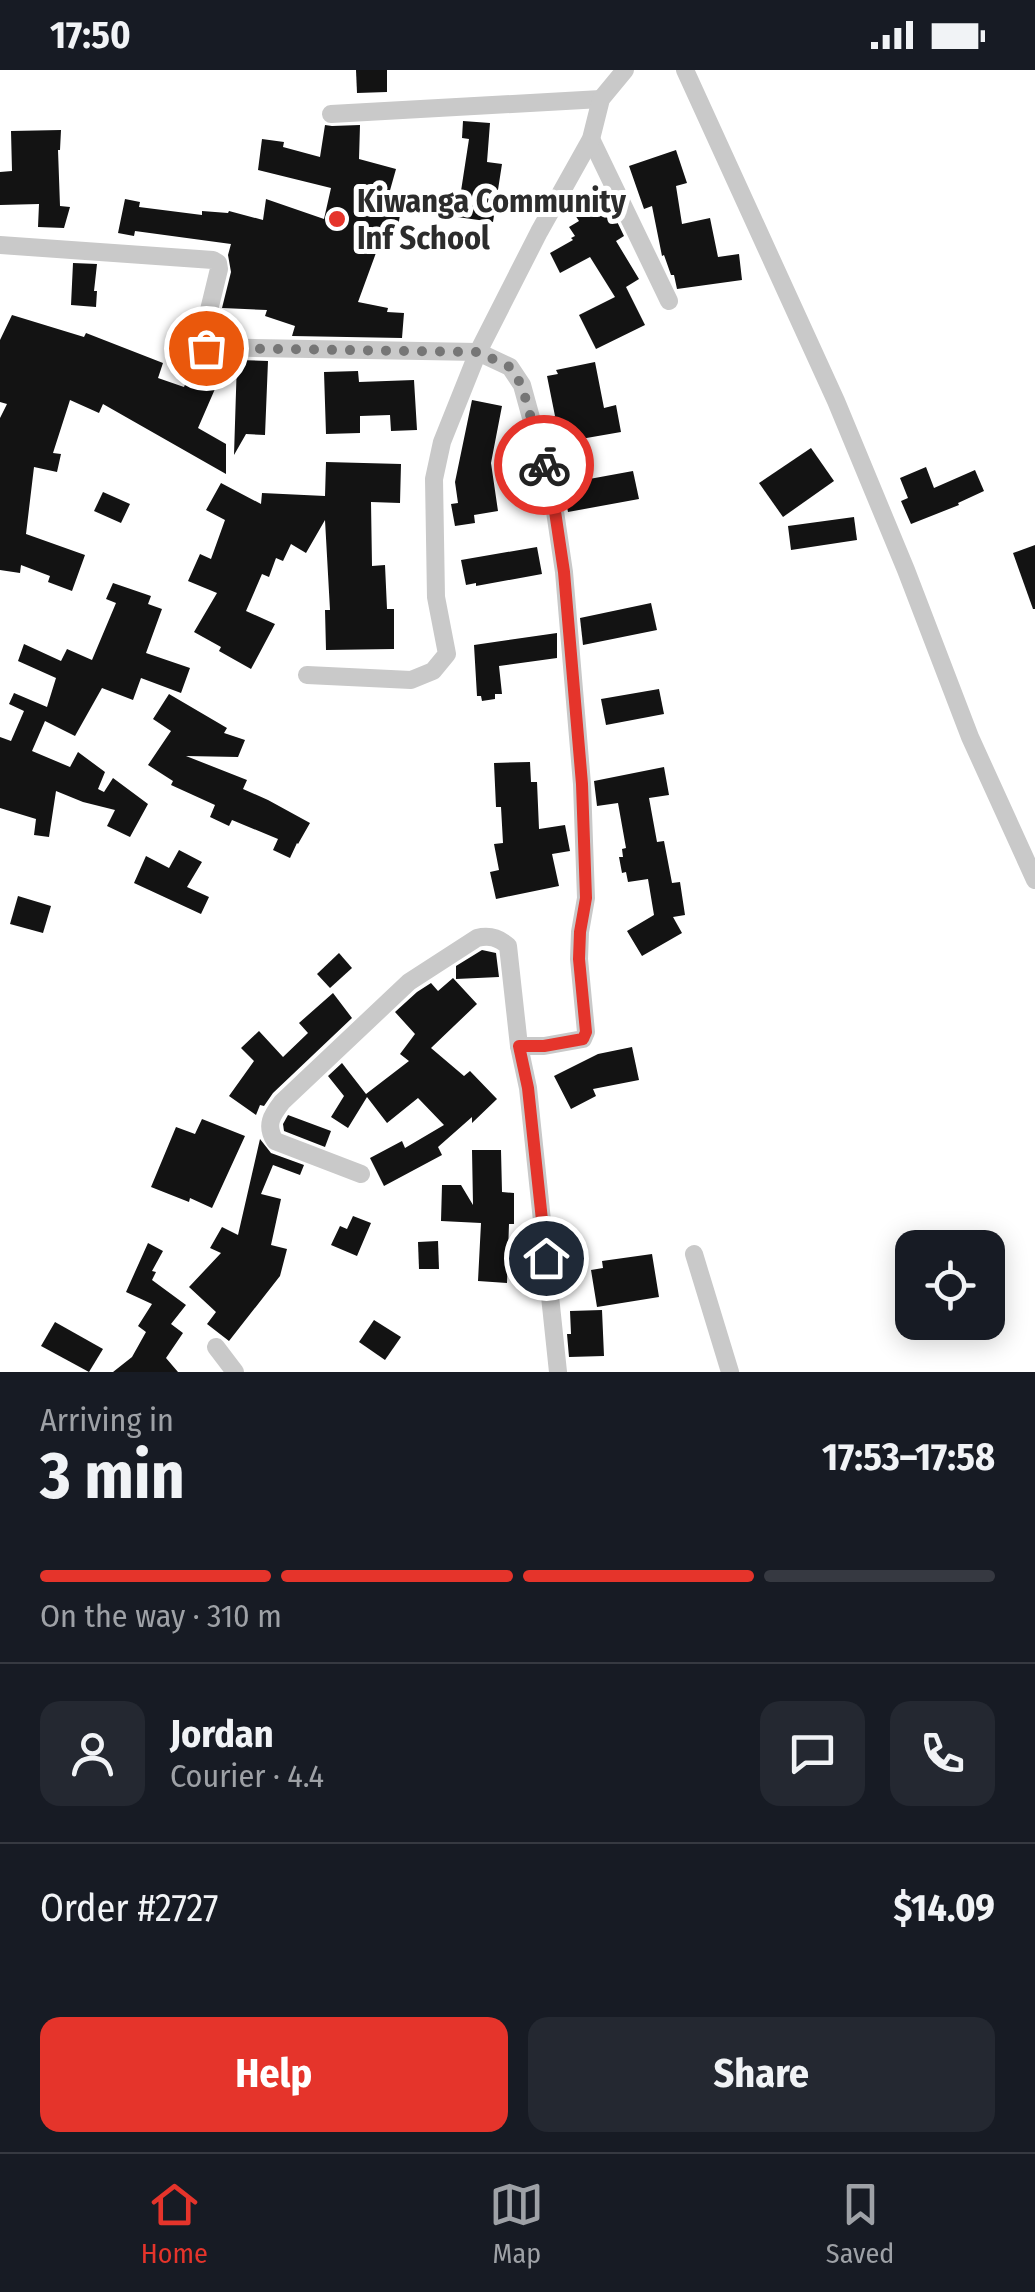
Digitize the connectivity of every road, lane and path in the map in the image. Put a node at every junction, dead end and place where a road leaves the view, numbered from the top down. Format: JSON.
{"nodes":[{"id":1,"x":625,"y":70,"type":"edge"},
{"id":2,"x":685,"y":70,"type":"edge"},
{"id":3,"x":601,"y":99,"type":"junction"},
{"id":4,"x":332,"y":114,"type":"dead end"},
{"id":5,"x":591,"y":139,"type":"junction"},
{"id":6,"x":0,"y":245,"type":"edge"},
{"id":7,"x":669,"y":301,"type":"dead end"},
{"id":8,"x":478,"y":352,"type":"junction"},
{"id":9,"x":307,"y":674,"type":"dead end"},
{"id":10,"x":1035,"y":880,"type":"edge"},
{"id":11,"x":519,"y":1046,"type":"junction"},
{"id":12,"x":361,"y":1174,"type":"dead end"},
{"id":13,"x":694,"y":1254,"type":"dead end"},
{"id":14,"x":216,"y":1347,"type":"dead end"},
{"id":15,"x":236,"y":1372,"type":"edge"},
{"id":16,"x":558,"y":1372,"type":"edge"},
{"id":17,"x":730,"y":1372,"type":"edge"}],
"edges":[{"from":1,"to":3,"type":"street"},
{"from":2,"to":10,"type":"street"},
{"from":3,"to":4,"type":"street"},
{"from":3,"to":5,"type":"street"},
{"from":5,"to":7,"type":"street"},
{"from":5,"to":8,"type":"street"},
{"from":6,"to":8,"type":"street"},
{"from":8,"to":9,"type":"street"},
{"from":8,"to":11,"type":"street"},
{"from":11,"to":12,"type":"street"},
{"from":11,"to":16,"type":"street"},
{"from":13,"to":17,"type":"street"},
{"from":14,"to":15,"type":"street"}]}
